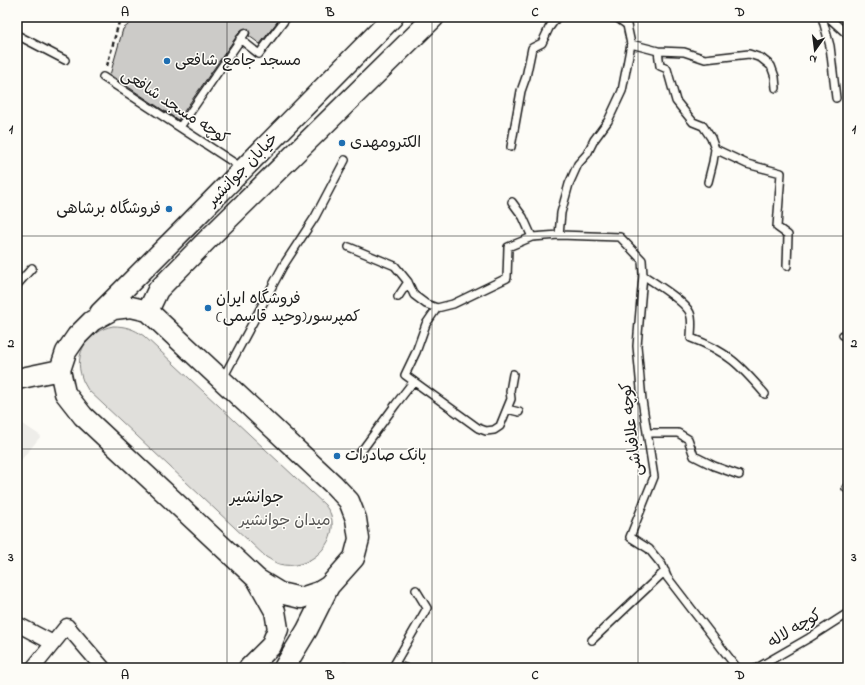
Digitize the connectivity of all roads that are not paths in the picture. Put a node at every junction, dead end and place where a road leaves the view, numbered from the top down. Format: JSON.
{"nodes":[{"id":1,"x":287,"y":17,"type":"edge"},
{"id":2,"x":393,"y":17,"type":"edge"},
{"id":3,"x":434,"y":17,"type":"edge"},
{"id":4,"x":556,"y":17,"type":"edge"},
{"id":5,"x":616,"y":17,"type":"edge"},
{"id":6,"x":822,"y":17,"type":"edge"},
{"id":7,"x":828,"y":17,"type":"edge"},
{"id":8,"x":244,"y":33,"type":"dead end"},
{"id":9,"x":848,"y":35,"type":"edge"},
{"id":10,"x":18,"y":38,"type":"edge"},
{"id":11,"x":240,"y":39,"type":"junction"},
{"id":12,"x":631,"y":44,"type":"junction"},
{"id":13,"x":658,"y":51,"type":"junction"},
{"id":14,"x":65,"y":60,"type":"dead end"},
{"id":15,"x":104,"y":77,"type":"road end"},
{"id":16,"x":776,"y":88,"type":"dead end"},
{"id":17,"x":836,"y":98,"type":"dead end"},
{"id":18,"x":180,"y":127,"type":"junction"},
{"id":19,"x":511,"y":147,"type":"dead end"},
{"id":20,"x":715,"y":149,"type":"junction"},
{"id":21,"x":345,"y":160,"type":"dead end"},
{"id":22,"x":244,"y":169,"type":"junction"},
{"id":23,"x":708,"y":182,"type":"dead end"},
{"id":24,"x":512,"y":202,"type":"dead end"},
{"id":25,"x":559,"y":235,"type":"junction"},
{"id":26,"x":532,"y":237,"type":"junction"},
{"id":27,"x":349,"y":247,"type":"dead end"},
{"id":28,"x":787,"y":266,"type":"dead end"},
{"id":29,"x":32,"y":268,"type":"dead end"},
{"id":30,"x":643,"y":275,"type":"junction"},
{"id":31,"x":408,"y":282,"type":"junction"},
{"id":32,"x":17,"y":285,"type":"edge"},
{"id":33,"x":398,"y":297,"type":"dead end"},
{"id":34,"x":437,"y":308,"type":"junction"},
{"id":35,"x":148,"y":312,"type":"junction"},
{"id":36,"x":92,"y":321,"type":"junction"},
{"id":37,"x":60,"y":370,"type":"junction"},
{"id":38,"x":513,"y":374,"type":"dead end"},
{"id":39,"x":17,"y":378,"type":"edge"},
{"id":40,"x":222,"y":380,"type":"junction"},
{"id":41,"x":414,"y":382,"type":"junction"},
{"id":42,"x":765,"y":394,"type":"dead end"},
{"id":43,"x":508,"y":410,"type":"junction"},
{"id":44,"x":519,"y":412,"type":"dead end"},
{"id":45,"x":647,"y":432,"type":"junction"},
{"id":46,"x":360,"y":453,"type":"dead end"},
{"id":47,"x":739,"y":475,"type":"dead end"},
{"id":48,"x":665,"y":571,"type":"junction"},
{"id":49,"x":257,"y":579,"type":"junction"},
{"id":50,"x":329,"y":586,"type":"junction"},
{"id":51,"x":416,"y":590,"type":"dead end"},
{"id":52,"x":848,"y":613,"type":"edge"},
{"id":53,"x":17,"y":624,"type":"edge"},
{"id":54,"x":592,"y":640,"type":"dead end"},
{"id":55,"x":53,"y":643,"type":"junction"},
{"id":56,"x":392,"y":667,"type":"edge"},
{"id":57,"x":33,"y":668,"type":"edge"},
{"id":58,"x":103,"y":668,"type":"edge"},
{"id":59,"x":249,"y":668,"type":"edge"},
{"id":60,"x":284,"y":668,"type":"edge"},
{"id":61,"x":344,"y":668,"type":"edge"},
{"id":62,"x":349,"y":668,"type":"edge"},
{"id":63,"x":406,"y":668,"type":"edge"},
{"id":64,"x":737,"y":668,"type":"edge"},
{"id":65,"x":757,"y":668,"type":"edge"}],
"edges":[{"from":1,"to":11,"type":"lane"},
{"from":2,"to":22,"type":"main road","name":"خیابان جوانشیر"},
{"from":3,"to":35,"type":"main road","name":"خیابان جوانشیر"},
{"from":4,"to":19,"type":"lane"},
{"from":5,"to":12,"type":"lane"},
{"from":6,"to":17,"type":"lane"},
{"from":7,"to":9,"type":"lane"},
{"from":8,"to":11,"type":"lane"},
{"from":10,"to":14,"type":"lane"},
{"from":11,"to":18,"type":"lane"},
{"from":12,"to":13,"type":"lane"},
{"from":12,"to":25,"type":"lane"},
{"from":13,"to":16,"type":"lane"},
{"from":13,"to":20,"type":"lane"},
{"from":15,"to":18,"type":"lane","name":"کوچه مسجد شافعی"},
{"from":18,"to":22,"type":"lane","name":"کوچه مسجد شافعی"},
{"from":20,"to":23,"type":"lane"},
{"from":20,"to":28,"type":"lane"},
{"from":21,"to":40,"type":"lane"},
{"from":22,"to":36,"type":"main road","name":"خیابان جوانشیر"},
{"from":24,"to":26,"type":"lane"},
{"from":25,"to":26,"type":"lane","name":"کوچه علافباشی"},
{"from":25,"to":30,"type":"lane","name":"کوچه علافباشی"},
{"from":26,"to":34,"type":"lane","name":"کوچه علافباشی"},
{"from":27,"to":31,"type":"lane"},
{"from":29,"to":32,"type":"lane"},
{"from":30,"to":42,"type":"lane"},
{"from":30,"to":45,"type":"lane","name":"کوچه علافباشی"},
{"from":31,"to":33,"type":"lane"},
{"from":31,"to":34,"type":"lane"},
{"from":34,"to":41,"type":"lane"},
{"from":35,"to":36,"type":"main road"},
{"from":35,"to":40,"type":"main road"},
{"from":36,"to":37,"type":"main road"},
{"from":37,"to":39,"type":"main road"},
{"from":37,"to":49,"type":"main road"},
{"from":38,"to":43,"type":"lane"},
{"from":40,"to":50,"type":"main road"},
{"from":41,"to":43,"type":"lane"},
{"from":41,"to":46,"type":"lane"},
{"from":43,"to":44,"type":"lane"},
{"from":45,"to":47,"type":"lane"},
{"from":45,"to":48,"type":"lane","name":"کوچه علافباشی"},
{"from":48,"to":54,"type":"lane"},
{"from":48,"to":64,"type":"lane","name":"کوچه علافباشی"},
{"from":49,"to":50,"type":"main road"},
{"from":49,"to":59,"type":"main road"},
{"from":50,"to":60,"type":"main road"},
{"from":51,"to":56,"type":"lane"},
{"from":52,"to":65,"type":"lane","name":"کوچه لاله"},
{"from":53,"to":55,"type":"street"},
{"from":55,"to":57,"type":"street"},
{"from":55,"to":58,"type":"street"},
{"from":56,"to":63,"type":"lane"},
{"from":61,"to":62,"type":"lane"}]}
